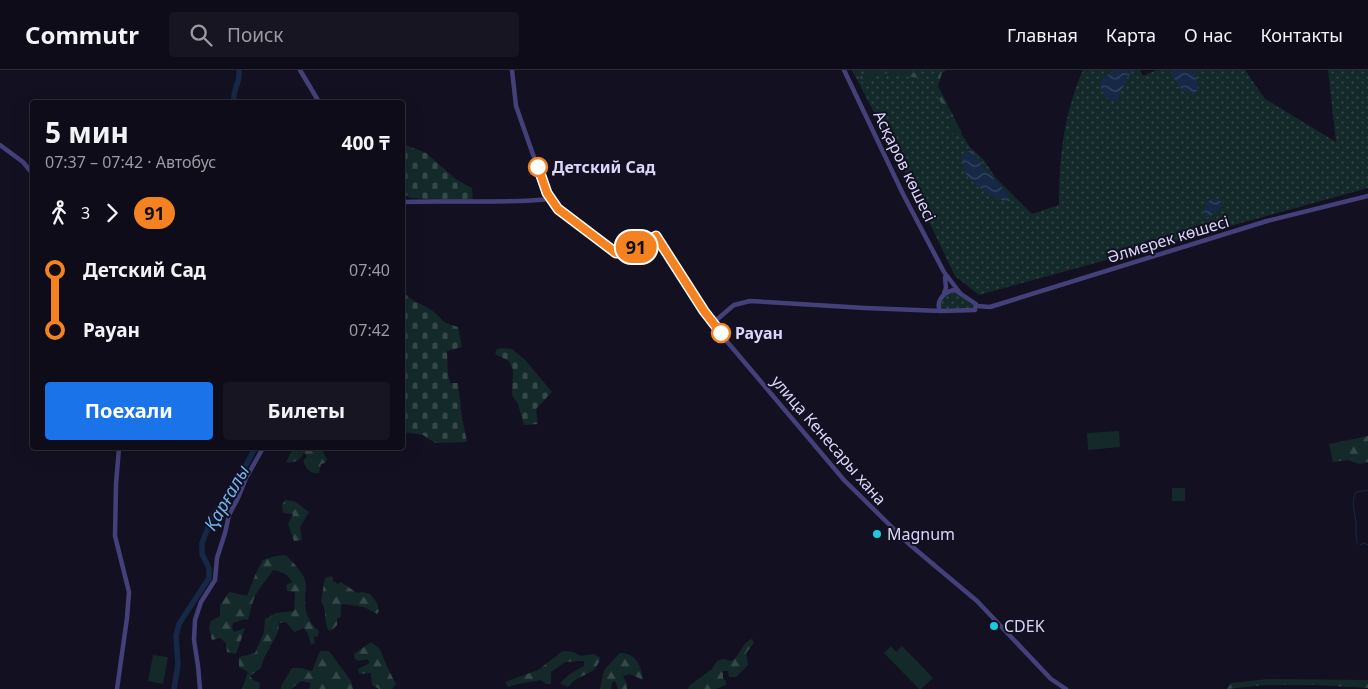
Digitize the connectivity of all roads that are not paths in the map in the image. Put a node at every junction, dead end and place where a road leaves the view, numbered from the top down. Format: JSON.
{"nodes":[{"id":1,"x":300,"y":70,"type":"edge"},
{"id":2,"x":512,"y":70,"type":"edge"},
{"id":3,"x":844,"y":70,"type":"edge"},
{"id":4,"x":318,"y":100,"type":"edge"},
{"id":5,"x":0,"y":145,"type":"edge"},
{"id":6,"x":30,"y":171,"type":"edge"},
{"id":7,"x":1368,"y":196,"type":"edge"},
{"id":8,"x":550,"y":199,"type":"junction"},
{"id":9,"x":405,"y":202,"type":"edge"},
{"id":10,"x":944,"y":272,"type":"junction"},
{"id":11,"x":960,"y":293,"type":"junction"},
{"id":12,"x":940,"y":300,"type":"junction"},
{"id":13,"x":977,"y":306,"type":"junction"},
{"id":14,"x":925,"y":310,"type":"junction"},
{"id":15,"x":941,"y":311,"type":"junction"},
{"id":16,"x":714,"y":322,"type":"junction"},
{"id":17,"x":119,"y":450,"type":"edge"},
{"id":18,"x":262,"y":450,"type":"edge"},
{"id":19,"x":117,"y":689,"type":"edge"},
{"id":20,"x":200,"y":689,"type":"edge"},
{"id":21,"x":1066,"y":689,"type":"edge"}],
"edges":[{"from":1,"to":4,"type":"street"},
{"from":2,"to":8,"type":"street"},
{"from":3,"to":10,"type":"street","name":"Асқаров көшесі"},
{"from":5,"to":6,"type":"street"},
{"from":7,"to":13,"type":"street","name":"Әлмерек көшесі"},
{"from":8,"to":9,"type":"street"},
{"from":8,"to":16,"type":"street"},
{"from":10,"to":11,"type":"street","name":"Асқаров көшесі"},
{"from":10,"to":12,"type":"street"},
{"from":11,"to":12,"type":"street"},
{"from":11,"to":13,"type":"street","name":"Асқаров көшесі"},
{"from":12,"to":14,"type":"street"},
{"from":12,"to":15,"type":"street"},
{"from":13,"to":15,"type":"street","name":"Әлмерек көшесі"},
{"from":14,"to":15,"type":"street"},
{"from":14,"to":16,"type":"street"},
{"from":16,"to":21,"type":"street","name":"улица Кенесары хана"},
{"from":17,"to":19,"type":"street"},
{"from":18,"to":20,"type":"street"}]}
